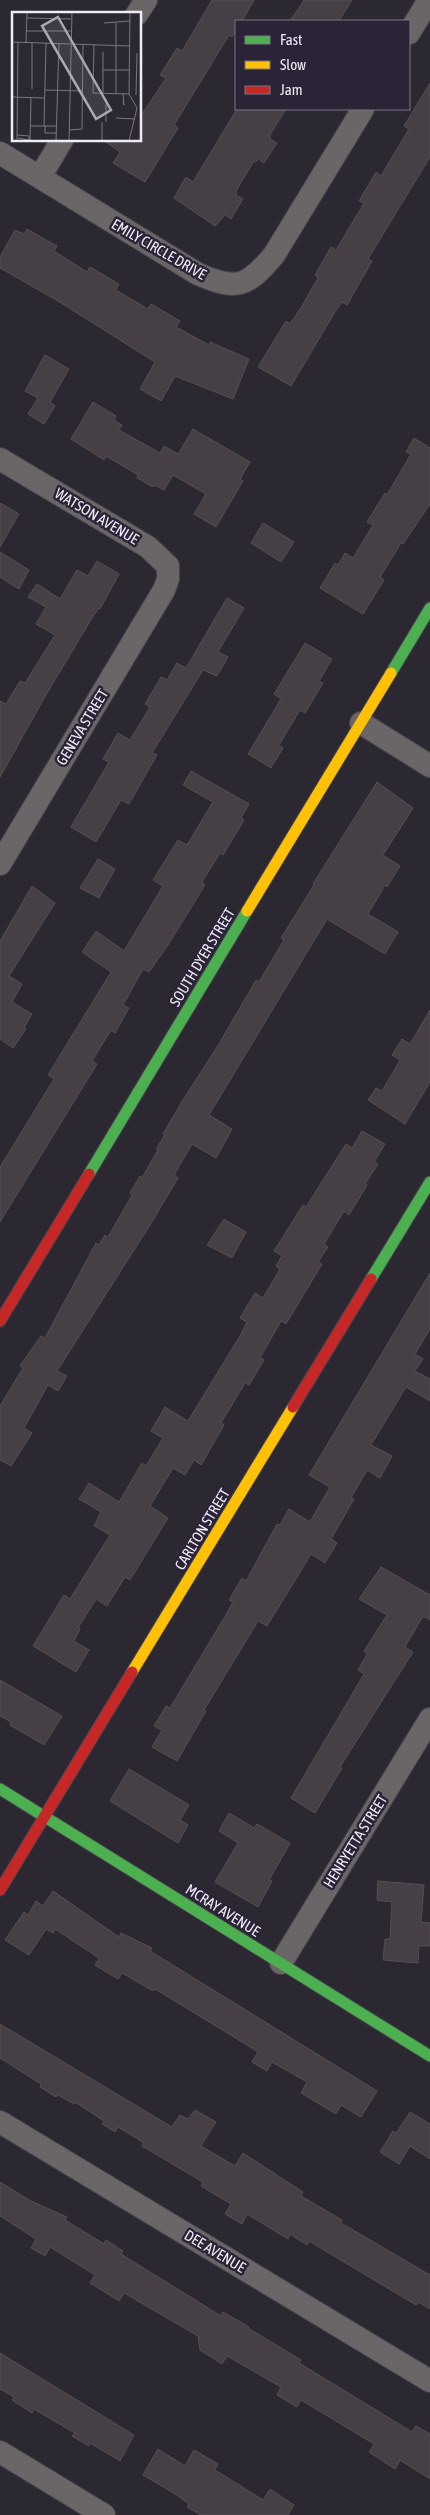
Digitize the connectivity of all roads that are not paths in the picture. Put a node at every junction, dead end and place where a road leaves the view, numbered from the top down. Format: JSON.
{"nodes":[{"id":1,"x":146,"y":0,"type":"edge"},
{"id":2,"x":428,"y":0,"type":"edge"},
{"id":3,"x":138,"y":12,"type":"edge"},
{"id":4,"x":410,"y":31,"type":"edge"},
{"id":5,"x":361,"y":110,"type":"edge"},
{"id":6,"x":61,"y":141,"type":"edge"},
{"id":7,"x":0,"y":153,"type":"edge"},
{"id":8,"x":40,"y":177,"type":"junction"},
{"id":9,"x":0,"y":459,"type":"edge"},
{"id":10,"x":164,"y":590,"type":"joint"},
{"id":11,"x":430,"y":608,"type":"edge"},
{"id":12,"x":361,"y":723,"type":"junction"},
{"id":13,"x":430,"y":766,"type":"edge"},
{"id":14,"x":0,"y":864,"type":"edge"},
{"id":15,"x":430,"y":1182,"type":"edge"},
{"id":16,"x":0,"y":1321,"type":"edge"},
{"id":17,"x":430,"y":1719,"type":"edge"},
{"id":18,"x":0,"y":1789,"type":"edge"},
{"id":19,"x":45,"y":1817,"type":"junction"},
{"id":20,"x":0,"y":1890,"type":"edge"},
{"id":21,"x":281,"y":1963,"type":"junction"},
{"id":22,"x":430,"y":2056,"type":"edge"},
{"id":23,"x":0,"y":2122,"type":"edge"},
{"id":24,"x":430,"y":2381,"type":"edge"},
{"id":25,"x":0,"y":2452,"type":"edge"},
{"id":26,"x":104,"y":2515,"type":"edge"}],
"edges":[{"from":1,"to":3,"type":"street"},
{"from":2,"to":4,"type":"street"},
{"from":5,"to":8,"type":"street","name":"EMILY CIRCLE DRIVE"},
{"from":6,"to":8,"type":"street"},
{"from":7,"to":8,"type":"street","name":"EMILY CIRCLE DRIVE"},
{"from":9,"to":10,"type":"street","name":"WATSON AVENUE"},
{"from":10,"to":14,"type":"street","name":"GENEVA STREET"},
{"from":11,"to":12,"type":"street","name":"SOUTH DYER STREET"},
{"from":12,"to":13,"type":"street"},
{"from":12,"to":16,"type":"street","name":"SOUTH DYER STREET"},
{"from":15,"to":19,"type":"street","name":"CARLTON STREET"},
{"from":17,"to":21,"type":"street","name":"HENRYETTA STREET"},
{"from":18,"to":19,"type":"street","name":"MCRAY AVENUE"},
{"from":19,"to":20,"type":"street","name":"CARLTON STREET"},
{"from":19,"to":21,"type":"street","name":"MCRAY AVENUE"},
{"from":21,"to":22,"type":"street","name":"MCRAY AVENUE"},
{"from":23,"to":24,"type":"street","name":"DEE AVENUE"},
{"from":25,"to":26,"type":"street"}]}
